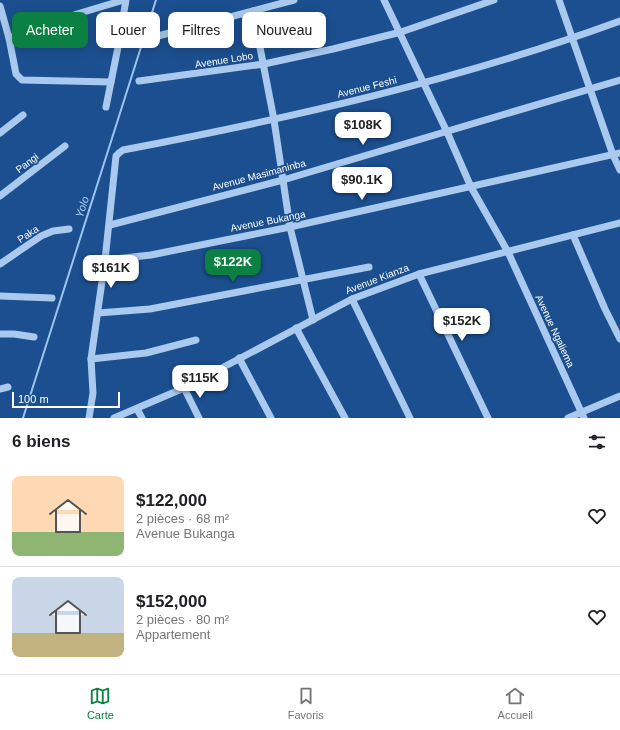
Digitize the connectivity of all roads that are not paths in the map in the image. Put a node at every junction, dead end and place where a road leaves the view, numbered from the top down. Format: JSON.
{"nodes":[{"id":1,"x":125,"y":0,"type":"edge"},
{"id":2,"x":294,"y":0,"type":"edge"},
{"id":3,"x":384,"y":0,"type":"edge"},
{"id":4,"x":494,"y":0,"type":"edge"},
{"id":5,"x":559,"y":0,"type":"edge"},
{"id":6,"x":0,"y":6,"type":"edge"},
{"id":7,"x":253,"y":11,"type":"junction"},
{"id":8,"x":620,"y":21,"type":"edge"},
{"id":9,"x":401,"y":32,"type":"junction"},
{"id":10,"x":160,"y":35,"type":"edge"},
{"id":11,"x":10,"y":38,"type":"junction"},
{"id":12,"x":572,"y":39,"type":"junction"},
{"id":13,"x":264,"y":64,"type":"junction"},
{"id":14,"x":620,"y":80,"type":"edge"},
{"id":15,"x":139,"y":81,"type":"dead end"},
{"id":16,"x":112,"y":82,"type":"junction"},
{"id":17,"x":424,"y":83,"type":"junction"},
{"id":18,"x":590,"y":90,"type":"junction"},
{"id":19,"x":106,"y":107,"type":"dead end"},
{"id":20,"x":23,"y":115,"type":"dead end"},
{"id":21,"x":274,"y":120,"type":"junction"},
{"id":22,"x":0,"y":132,"type":"edge"},
{"id":23,"x":447,"y":132,"type":"junction"},
{"id":24,"x":65,"y":146,"type":"dead end"},
{"id":25,"x":617,"y":154,"type":"edge"},
{"id":26,"x":620,"y":170,"type":"edge"},
{"id":27,"x":283,"y":180,"type":"junction"},
{"id":28,"x":471,"y":187,"type":"junction"},
{"id":29,"x":0,"y":196,"type":"edge"},
{"id":30,"x":620,"y":223,"type":"edge"},
{"id":31,"x":110,"y":225,"type":"junction"},
{"id":32,"x":290,"y":227,"type":"junction"},
{"id":33,"x":69,"y":229,"type":"dead end"},
{"id":34,"x":573,"y":235,"type":"junction"},
{"id":35,"x":508,"y":252,"type":"junction"},
{"id":36,"x":105,"y":260,"type":"junction"},
{"id":37,"x":0,"y":264,"type":"edge"},
{"id":38,"x":369,"y":266,"type":"dead end"},
{"id":39,"x":419,"y":274,"type":"junction"},
{"id":40,"x":303,"y":280,"type":"junction"},
{"id":41,"x":0,"y":296,"type":"edge"},
{"id":42,"x":52,"y":298,"type":"dead end"},
{"id":43,"x":352,"y":298,"type":"junction"},
{"id":44,"x":98,"y":313,"type":"junction"},
{"id":45,"x":313,"y":320,"type":"junction"},
{"id":46,"x":296,"y":328,"type":"junction"},
{"id":47,"x":0,"y":334,"type":"edge"},
{"id":48,"x":34,"y":337,"type":"dead end"},
{"id":49,"x":620,"y":339,"type":"edge"},
{"id":50,"x":196,"y":340,"type":"dead end"},
{"id":51,"x":239,"y":358,"type":"junction"},
{"id":52,"x":91,"y":359,"type":"junction"},
{"id":53,"x":8,"y":387,"type":"dead end"},
{"id":54,"x":184,"y":388,"type":"junction"},
{"id":55,"x":0,"y":389,"type":"edge"},
{"id":56,"x":620,"y":396,"type":"edge"},
{"id":57,"x":137,"y":409,"type":"junction"},
{"id":58,"x":583,"y":415,"type":"edge"},
{"id":59,"x":89,"y":418,"type":"edge"},
{"id":60,"x":114,"y":418,"type":"edge"},
{"id":61,"x":142,"y":418,"type":"edge"},
{"id":62,"x":199,"y":418,"type":"edge"},
{"id":63,"x":271,"y":418,"type":"edge"},
{"id":64,"x":345,"y":418,"type":"edge"},
{"id":65,"x":410,"y":418,"type":"edge"},
{"id":66,"x":488,"y":418,"type":"edge"},
{"id":67,"x":568,"y":418,"type":"edge"}],
"edges":[{"from":1,"to":11,"type":"street"},
{"from":1,"to":16,"type":"street"},
{"from":2,"to":7,"type":"street"},
{"from":3,"to":9,"type":"street","name":"Avenue Ngaliema"},
{"from":4,"to":9,"type":"street","name":"Avenue Lobo"},
{"from":5,"to":12,"type":"street"},
{"from":6,"to":11,"type":"street"},
{"from":7,"to":10,"type":"street"},
{"from":7,"to":13,"type":"street"},
{"from":8,"to":12,"type":"street","name":"Avenue Feshi"},
{"from":9,"to":13,"type":"street","name":"Avenue Lobo"},
{"from":9,"to":17,"type":"street","name":"Avenue Ngaliema"},
{"from":11,"to":16,"type":"street"},
{"from":12,"to":17,"type":"street","name":"Avenue Feshi"},
{"from":12,"to":18,"type":"street"},
{"from":13,"to":15,"type":"street","name":"Avenue Lobo"},
{"from":13,"to":21,"type":"street"},
{"from":14,"to":18,"type":"street","name":"Avenue Masimaninba"},
{"from":16,"to":19,"type":"street"},
{"from":17,"to":21,"type":"street","name":"Avenue Feshi"},
{"from":17,"to":23,"type":"street","name":"Avenue Ngaliema"},
{"from":18,"to":23,"type":"street","name":"Avenue Masimaninba"},
{"from":18,"to":25,"type":"street"},
{"from":20,"to":22,"type":"street"},
{"from":21,"to":27,"type":"street"},
{"from":21,"to":31,"type":"street","name":"Avenue Feshi"},
{"from":23,"to":27,"type":"street","name":"Avenue Masimaninba"},
{"from":23,"to":28,"type":"street","name":"Avenue Ngaliema"},
{"from":24,"to":29,"type":"street","name":"Pangi"},
{"from":25,"to":26,"type":"street"},
{"from":25,"to":28,"type":"street","name":"Avenue Bukanga"},
{"from":27,"to":31,"type":"street","name":"Avenue Masimaninba"},
{"from":27,"to":32,"type":"street"},
{"from":28,"to":32,"type":"street","name":"Avenue Bukanga"},
{"from":28,"to":35,"type":"street","name":"Avenue Ngaliema"},
{"from":30,"to":34,"type":"street","name":"Avenue Kianza"},
{"from":31,"to":36,"type":"street"},
{"from":32,"to":36,"type":"street","name":"Avenue Bukanga"},
{"from":32,"to":40,"type":"street"},
{"from":33,"to":37,"type":"street","name":"Paka"},
{"from":34,"to":35,"type":"street","name":"Avenue Kianza"},
{"from":34,"to":49,"type":"street"},
{"from":35,"to":39,"type":"street","name":"Avenue Kianza"},
{"from":35,"to":58,"type":"street","name":"Avenue Ngaliema"},
{"from":36,"to":44,"type":"street"},
{"from":38,"to":40,"type":"street"},
{"from":39,"to":43,"type":"street","name":"Avenue Kianza"},
{"from":39,"to":66,"type":"street"},
{"from":40,"to":44,"type":"street"},
{"from":40,"to":45,"type":"street"},
{"from":41,"to":42,"type":"street"},
{"from":43,"to":45,"type":"street","name":"Avenue Kianza"},
{"from":43,"to":65,"type":"street"},
{"from":44,"to":52,"type":"street"},
{"from":45,"to":46,"type":"street","name":"Avenue Kianza"},
{"from":46,"to":51,"type":"street","name":"Avenue Kianza"},
{"from":46,"to":64,"type":"street"},
{"from":47,"to":48,"type":"street"},
{"from":50,"to":52,"type":"street"},
{"from":51,"to":54,"type":"street","name":"Avenue Kianza"},
{"from":51,"to":63,"type":"street"},
{"from":52,"to":59,"type":"street"},
{"from":53,"to":55,"type":"street"},
{"from":54,"to":57,"type":"street","name":"Avenue Kianza"},
{"from":54,"to":62,"type":"street"},
{"from":56,"to":58,"type":"street"},
{"from":57,"to":60,"type":"street","name":"Avenue Kianza"},
{"from":57,"to":61,"type":"street"},
{"from":58,"to":67,"type":"street"}]}
